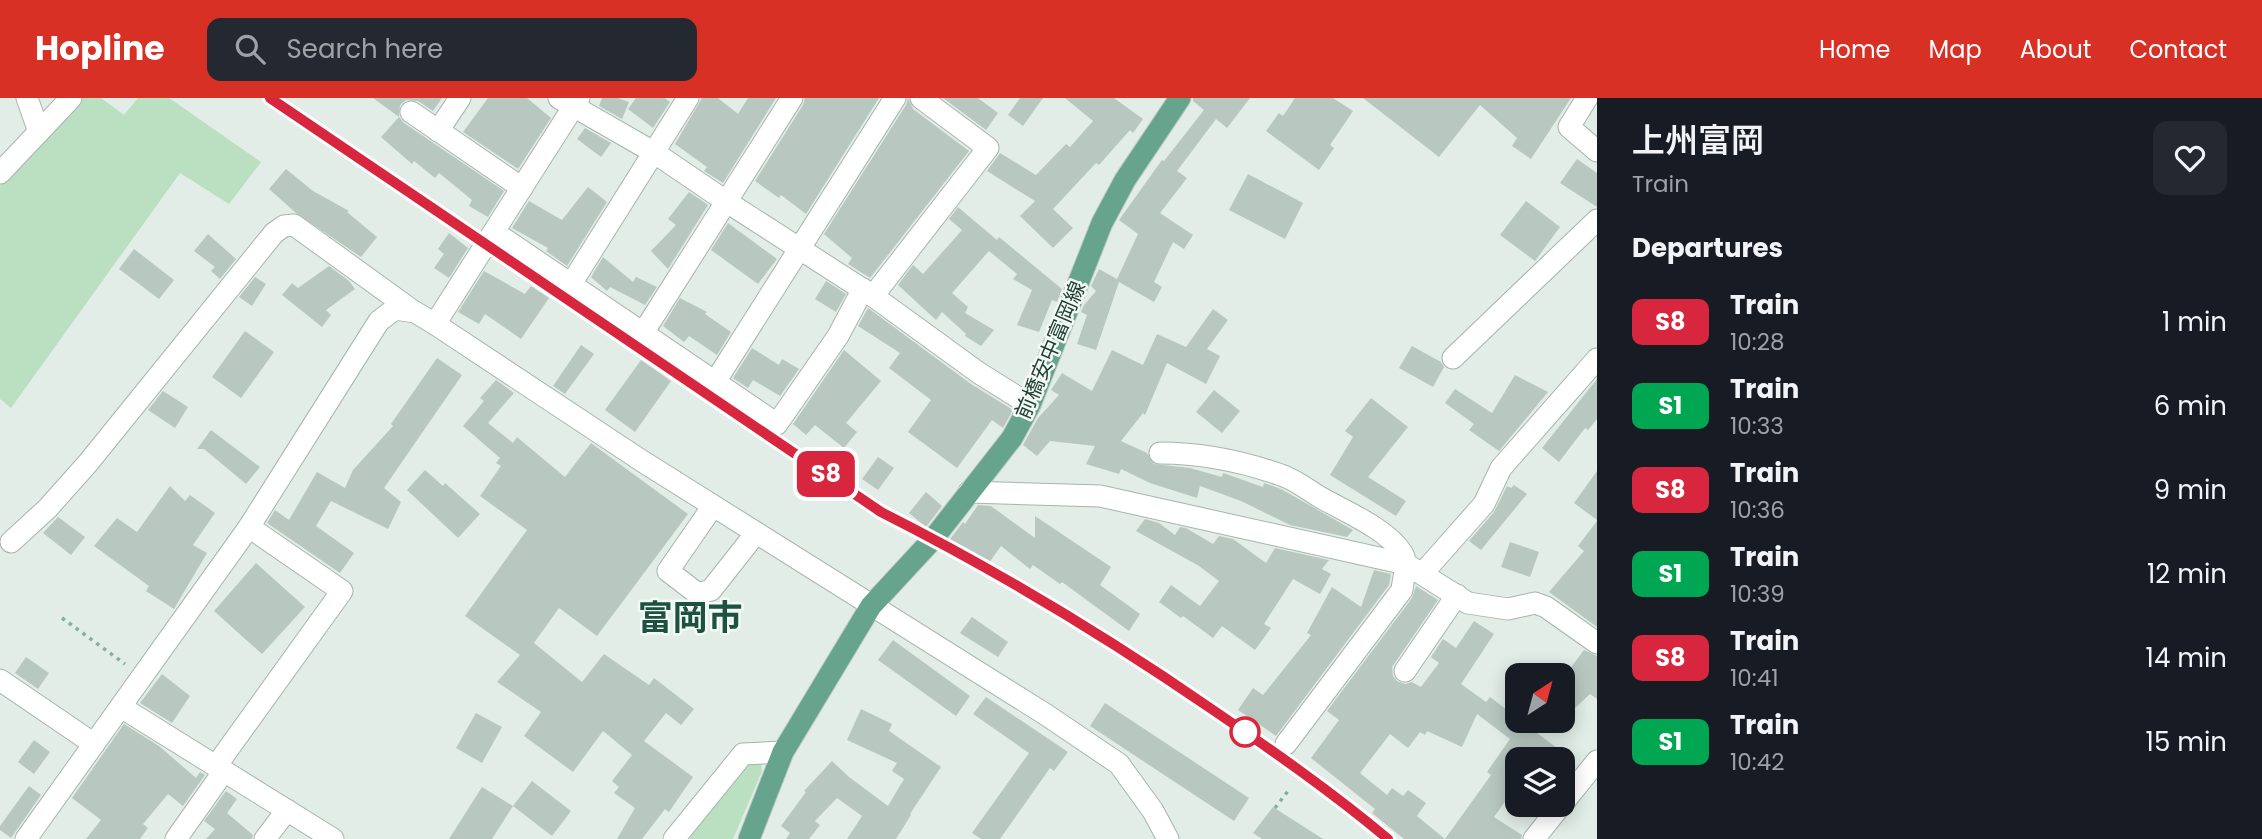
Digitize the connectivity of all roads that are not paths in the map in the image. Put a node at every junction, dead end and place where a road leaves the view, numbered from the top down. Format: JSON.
{"nodes":[{"id":1,"x":27,"y":98,"type":"edge"},
{"id":2,"x":71,"y":98,"type":"edge"},
{"id":3,"x":460,"y":98,"type":"edge"},
{"id":4,"x":688,"y":98,"type":"edge"},
{"id":5,"x":792,"y":98,"type":"edge"},
{"id":6,"x":895,"y":98,"type":"edge"},
{"id":7,"x":921,"y":98,"type":"edge"},
{"id":8,"x":1180,"y":98,"type":"edge"},
{"id":9,"x":1587,"y":98,"type":"edge"},
{"id":10,"x":571,"y":101,"type":"edge"},
{"id":11,"x":411,"y":112,"type":"dead end"},
{"id":12,"x":438,"y":131,"type":"junction"},
{"id":13,"x":38,"y":132,"type":"junction"},
{"id":14,"x":1597,"y":151,"type":"edge"},
{"id":15,"x":655,"y":153,"type":"junction"},
{"id":16,"x":0,"y":173,"type":"edge"},
{"id":17,"x":522,"y":188,"type":"junction"},
{"id":18,"x":727,"y":202,"type":"junction"},
{"id":19,"x":1597,"y":220,"type":"edge"},
{"id":20,"x":494,"y":232,"type":"junction"},
{"id":21,"x":798,"y":248,"type":"junction"},
{"id":22,"x":571,"y":284,"type":"junction"},
{"id":23,"x":868,"y":293,"type":"junction"},
{"id":24,"x":415,"y":312,"type":"junction"},
{"id":25,"x":435,"y":324,"type":"junction"},
{"id":26,"x":643,"y":333,"type":"junction"},
{"id":27,"x":1453,"y":358,"type":"dead end"},
{"id":28,"x":1597,"y":359,"type":"edge"},
{"id":29,"x":715,"y":382,"type":"junction"},
{"id":30,"x":1030,"y":405,"type":"junction"},
{"id":31,"x":1160,"y":453,"type":"dead end"},
{"id":32,"x":970,"y":492,"type":"junction"},
{"id":33,"x":713,"y":506,"type":"junction"},
{"id":34,"x":249,"y":527,"type":"junction"},
{"id":35,"x":755,"y":533,"type":"junction"},
{"id":36,"x":11,"y":542,"type":"dead end"},
{"id":37,"x":1414,"y":569,"type":"junction"},
{"id":38,"x":1457,"y":596,"type":"junction"},
{"id":39,"x":871,"y":606,"type":"junction"},
{"id":40,"x":1597,"y":643,"type":"edge"},
{"id":41,"x":1405,"y":671,"type":"dead end"},
{"id":42,"x":0,"y":680,"type":"edge"},
{"id":43,"x":121,"y":707,"type":"junction"},
{"id":44,"x":94,"y":744,"type":"junction"},
{"id":45,"x":1286,"y":744,"type":"dead end"},
{"id":46,"x":783,"y":751,"type":"junction"},
{"id":47,"x":1597,"y":761,"type":"edge"},
{"id":48,"x":220,"y":769,"type":"junction"},
{"id":49,"x":1575,"y":788,"type":"edge"},
{"id":50,"x":288,"y":810,"type":"junction"},
{"id":51,"x":1552,"y":817,"type":"edge"},
{"id":52,"x":26,"y":839,"type":"edge"},
{"id":53,"x":176,"y":839,"type":"edge"},
{"id":54,"x":265,"y":839,"type":"edge"},
{"id":55,"x":333,"y":839,"type":"edge"},
{"id":56,"x":674,"y":839,"type":"edge"},
{"id":57,"x":748,"y":839,"type":"edge"},
{"id":58,"x":1168,"y":839,"type":"edge"},
{"id":59,"x":1534,"y":839,"type":"edge"}],
"edges":[{"from":1,"to":13,"type":"street"},
{"from":2,"to":13,"type":"street"},
{"from":3,"to":12,"type":"street"},
{"from":4,"to":15,"type":"street"},
{"from":5,"to":18,"type":"street"},
{"from":6,"to":21,"type":"street"},
{"from":7,"to":23,"type":"street"},
{"from":8,"to":30,"type":"main road","name":"前橋安中富岡線"},
{"from":9,"to":14,"type":"street"},
{"from":10,"to":15,"type":"street"},
{"from":10,"to":17,"type":"street"},
{"from":11,"to":12,"type":"street"},
{"from":12,"to":17,"type":"street"},
{"from":13,"to":16,"type":"street"},
{"from":15,"to":18,"type":"street"},
{"from":15,"to":22,"type":"street"},
{"from":17,"to":20,"type":"street"},
{"from":18,"to":21,"type":"street"},
{"from":18,"to":26,"type":"street"},
{"from":19,"to":27,"type":"street"},
{"from":20,"to":22,"type":"street"},
{"from":20,"to":25,"type":"street"},
{"from":21,"to":23,"type":"street"},
{"from":21,"to":29,"type":"street"},
{"from":22,"to":26,"type":"street"},
{"from":23,"to":29,"type":"street"},
{"from":23,"to":30,"type":"street"},
{"from":24,"to":25,"type":"street"},
{"from":24,"to":34,"type":"street"},
{"from":24,"to":36,"type":"street"},
{"from":25,"to":33,"type":"street"},
{"from":26,"to":29,"type":"street"},
{"from":28,"to":37,"type":"street"},
{"from":30,"to":32,"type":"main road","name":"前橋安中富岡線"},
{"from":31,"to":37,"type":"street"},
{"from":32,"to":37,"type":"street"},
{"from":32,"to":39,"type":"main road","name":"前橋安中富岡線"},
{"from":33,"to":35,"type":"street"},
{"from":33,"to":35,"type":"street"},
{"from":34,"to":43,"type":"street"},
{"from":34,"to":48,"type":"street"},
{"from":35,"to":39,"type":"street"},
{"from":37,"to":38,"type":"street"},
{"from":37,"to":45,"type":"street"},
{"from":38,"to":40,"type":"street"},
{"from":38,"to":41,"type":"street"},
{"from":39,"to":46,"type":"main road","name":"前橋安中富岡線"},
{"from":39,"to":58,"type":"street"},
{"from":42,"to":44,"type":"street"},
{"from":43,"to":44,"type":"street"},
{"from":43,"to":48,"type":"street"},
{"from":44,"to":52,"type":"street"},
{"from":46,"to":56,"type":"street"},
{"from":46,"to":57,"type":"main road","name":"前橋安中富岡線"},
{"from":47,"to":49,"type":"street"},
{"from":48,"to":50,"type":"street"},
{"from":48,"to":53,"type":"street"},
{"from":50,"to":54,"type":"street"},
{"from":50,"to":55,"type":"street"},
{"from":51,"to":59,"type":"street"}]}
